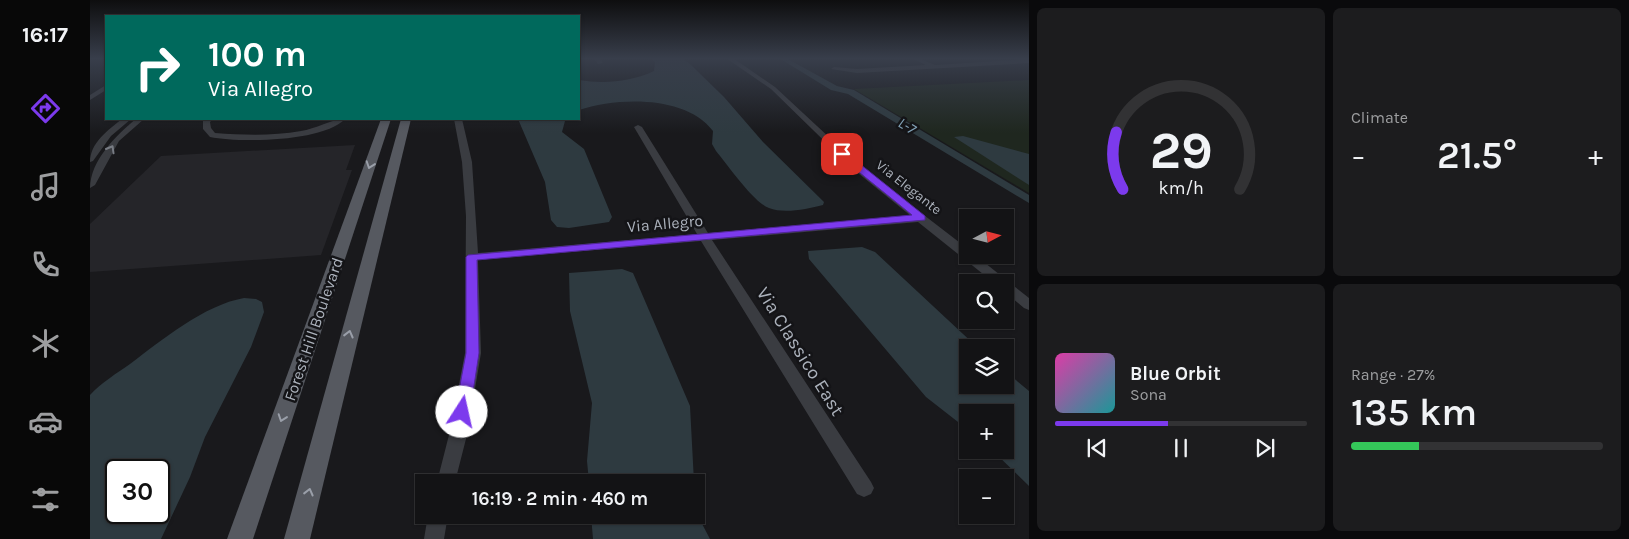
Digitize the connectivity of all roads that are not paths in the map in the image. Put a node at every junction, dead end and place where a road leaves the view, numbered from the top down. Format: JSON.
{"nodes":[{"id":1,"x":766,"y":83,"type":"edge"},
{"id":2,"x":105,"y":88,"type":"edge"},
{"id":3,"x":90,"y":98,"type":"edge"},
{"id":4,"x":127,"y":120,"type":"edge"},
{"id":5,"x":139,"y":120,"type":"edge"},
{"id":6,"x":208,"y":120,"type":"edge"},
{"id":7,"x":340,"y":120,"type":"edge"},
{"id":8,"x":386,"y":120,"type":"edge"},
{"id":9,"x":406,"y":120,"type":"edge"},
{"id":10,"x":458,"y":120,"type":"edge"},
{"id":11,"x":638,"y":127,"type":"dead end"},
{"id":12,"x":90,"y":159,"type":"edge"},
{"id":13,"x":90,"y":185,"type":"edge"},
{"id":14,"x":921,"y":218,"type":"junction"},
{"id":15,"x":704,"y":236,"type":"junction"},
{"id":16,"x":472,"y":257,"type":"junction"},
{"id":17,"x":991,"y":274,"type":"edge"},
{"id":18,"x":1014,"y":293,"type":"edge"},
{"id":19,"x":1029,"y":305,"type":"edge"},
{"id":20,"x":448,"y":474,"type":"edge"},
{"id":21,"x":864,"y":488,"type":"dead end"},
{"id":22,"x":436,"y":524,"type":"edge"},
{"id":23,"x":240,"y":539,"type":"edge"},
{"id":24,"x":297,"y":539,"type":"edge"},
{"id":25,"x":434,"y":539,"type":"edge"}],
"edges":[{"from":1,"to":14,"type":"street","name":"Via Elegante"},
{"from":2,"to":3,"type":"street"},
{"from":4,"to":12,"type":"street"},
{"from":13,"to":5,"type":"street","one_way":true},
{"from":6,"to":7,"type":"street"},
{"from":8,"to":23,"type":"main road","name":"Forest Hill Boulevard","one_way":true},
{"from":24,"to":9,"type":"main road","name":"Forest Hill Boulevard","one_way":true},
{"from":10,"to":16,"type":"street"},
{"from":11,"to":15,"type":"street","name":"Via Classico East"},
{"from":14,"to":15,"type":"street","name":"Via Allegro"},
{"from":14,"to":17,"type":"street","name":"Via Elegante"},
{"from":15,"to":16,"type":"street","name":"Via Allegro"},
{"from":15,"to":21,"type":"street","name":"Via Classico East"},
{"from":16,"to":20,"type":"street"},
{"from":18,"to":19,"type":"street"},
{"from":22,"to":25,"type":"street"}]}
